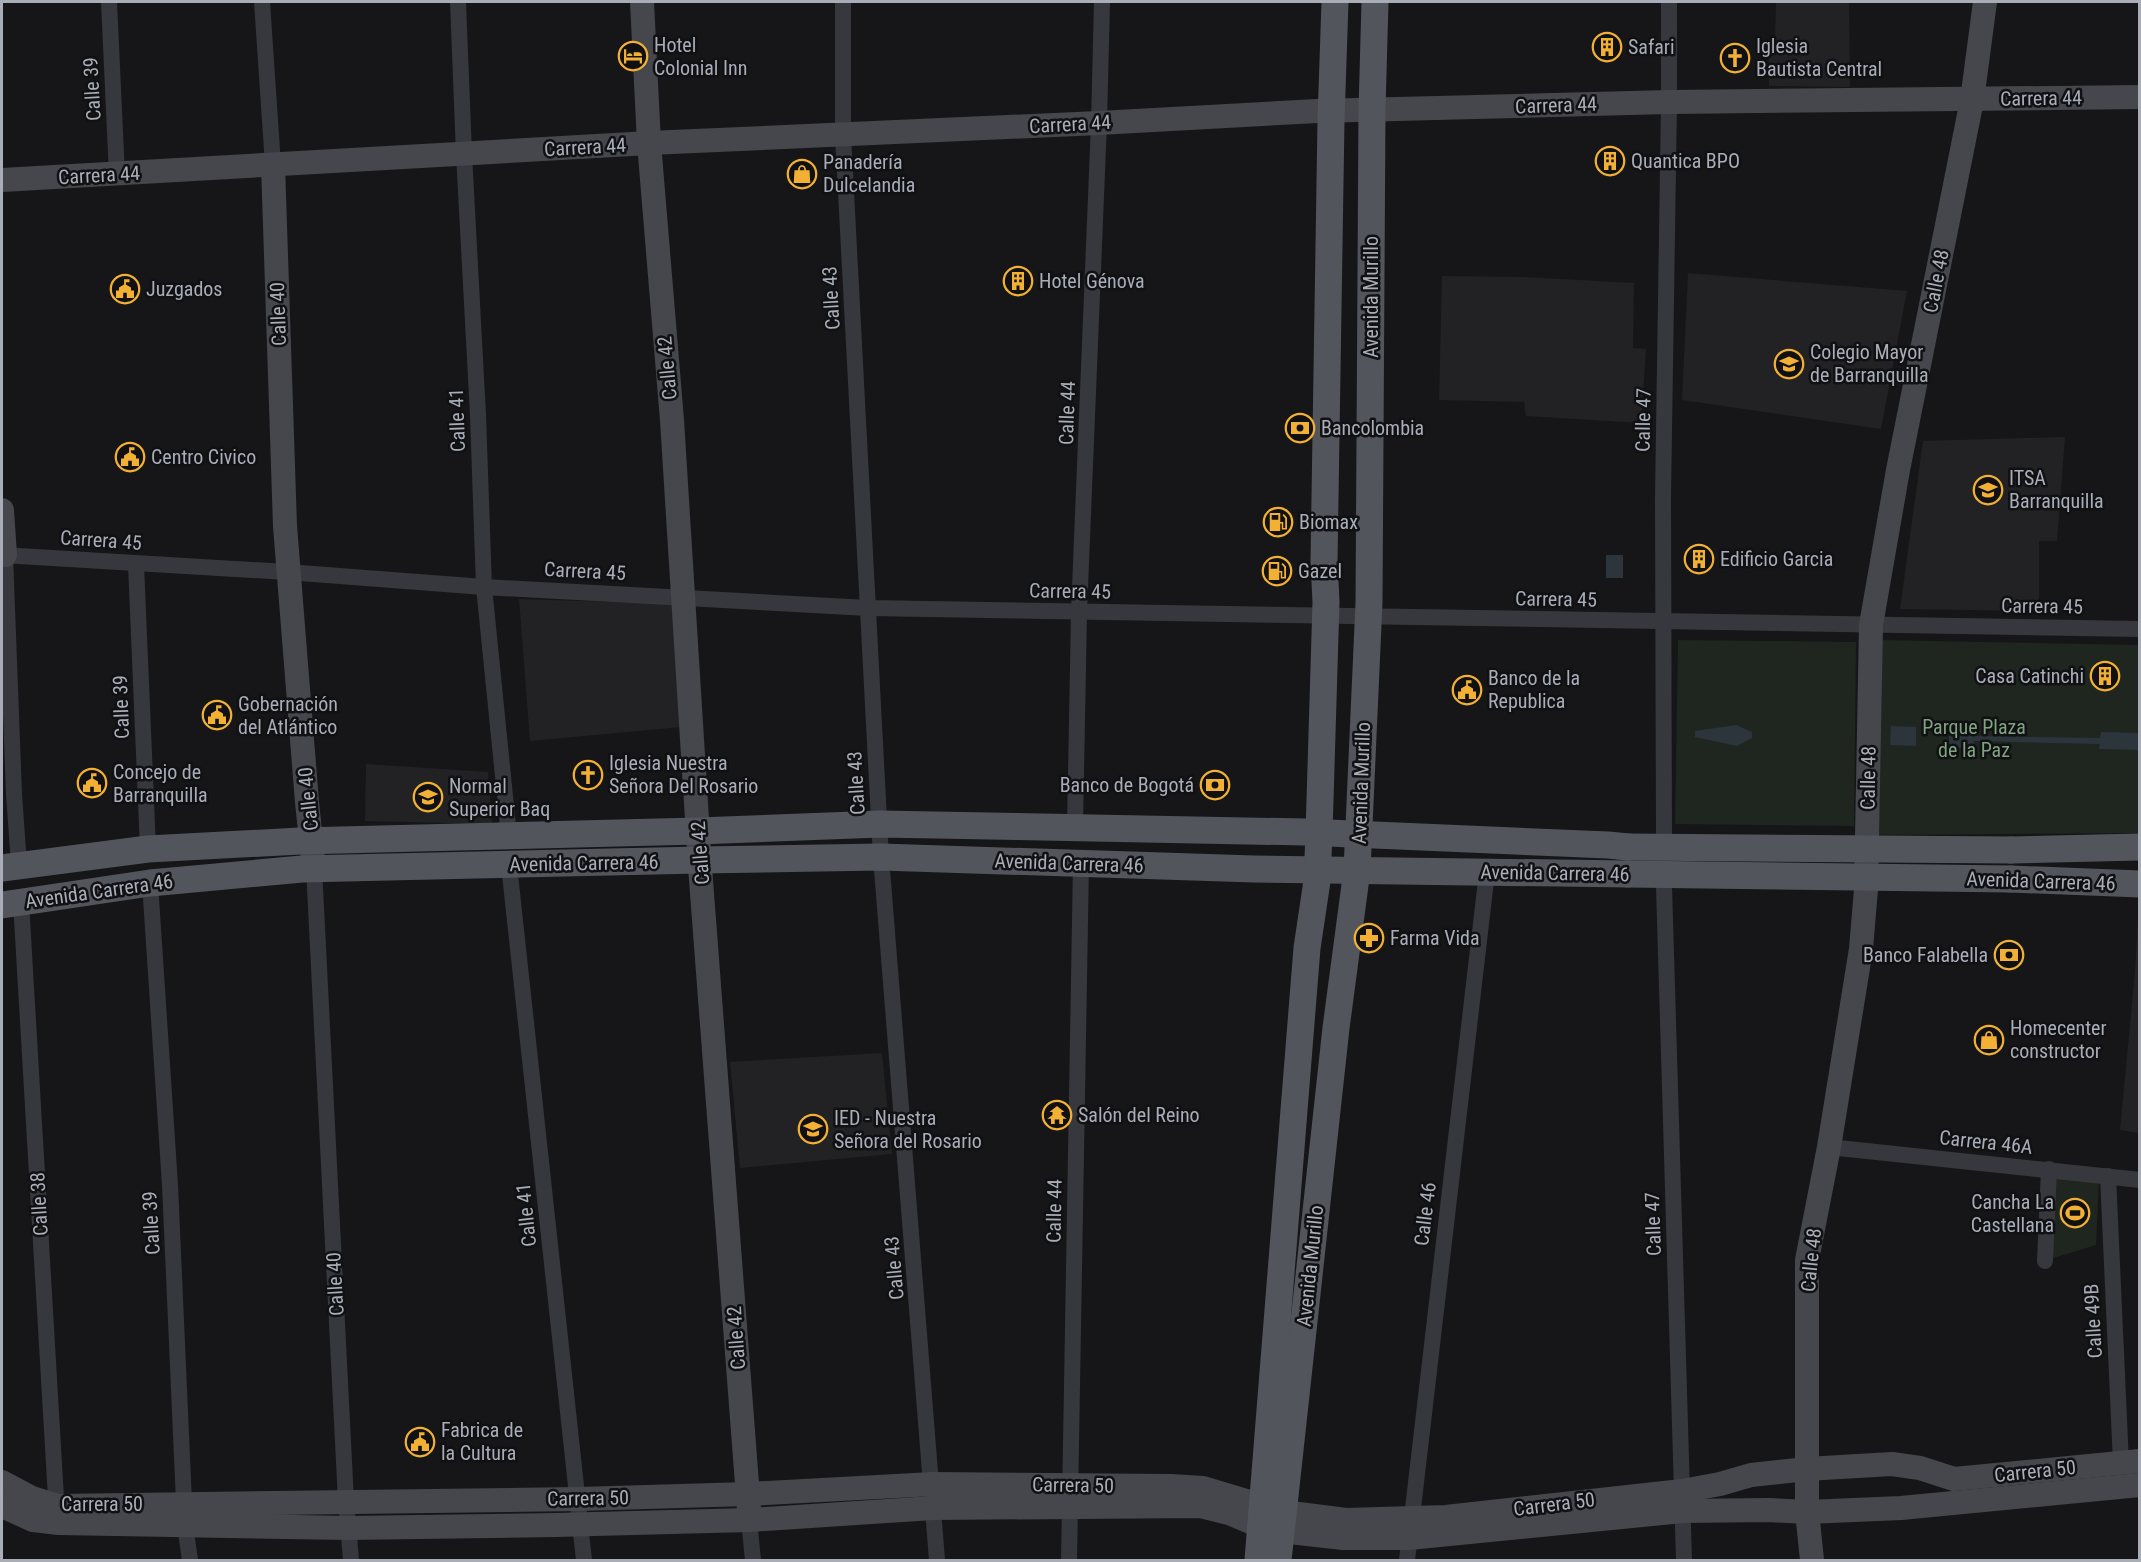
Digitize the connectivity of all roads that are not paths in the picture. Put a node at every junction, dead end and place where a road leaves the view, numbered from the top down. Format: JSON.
{"nodes":[{"id":1,"x":109,"y":2,"type":"edge"},
{"id":2,"x":262,"y":2,"type":"edge"},
{"id":3,"x":458,"y":2,"type":"edge"},
{"id":4,"x":642,"y":2,"type":"edge"},
{"id":5,"x":843,"y":2,"type":"edge"},
{"id":6,"x":1102,"y":2,"type":"edge"},
{"id":7,"x":1335,"y":2,"type":"edge"},
{"id":8,"x":1375,"y":2,"type":"edge"},
{"id":9,"x":1669,"y":2,"type":"edge"},
{"id":10,"x":1985,"y":2,"type":"edge"},
{"id":11,"x":2139,"y":97,"type":"edge"},
{"id":12,"x":1972,"y":99,"type":"junction"},
{"id":13,"x":1669,"y":102,"type":"junction"},
{"id":14,"x":1372,"y":110,"type":"junction"},
{"id":15,"x":1331,"y":111,"type":"junction"},
{"id":16,"x":1100,"y":123,"type":"junction"},
{"id":17,"x":843,"y":135,"type":"junction"},
{"id":18,"x":649,"y":144,"type":"junction"},
{"id":19,"x":464,"y":154,"type":"junction"},
{"id":20,"x":273,"y":165,"type":"junction"},
{"id":21,"x":117,"y":175,"type":"junction"},
{"id":22,"x":2,"y":180,"type":"edge"},
{"id":23,"x":2,"y":510,"type":"edge"},
{"id":24,"x":3,"y":555,"type":"edge"},
{"id":25,"x":136,"y":564,"type":"junction"},
{"id":26,"x":287,"y":572,"type":"junction"},
{"id":27,"x":484,"y":587,"type":"junction"},
{"id":28,"x":683,"y":598,"type":"junction"},
{"id":29,"x":868,"y":608,"type":"junction"},
{"id":30,"x":1079,"y":612,"type":"junction"},
{"id":31,"x":1325,"y":616,"type":"junction"},
{"id":32,"x":1368,"y":617,"type":"junction"},
{"id":33,"x":1664,"y":622,"type":"junction"},
{"id":34,"x":1871,"y":625,"type":"junction"},
{"id":35,"x":2139,"y":629,"type":"edge"},
{"id":36,"x":1360,"y":798,"type":"junction"},
{"id":37,"x":880,"y":824,"type":"junction"},
{"id":38,"x":1075,"y":827,"type":"junction"},
{"id":39,"x":698,"y":831,"type":"junction"},
{"id":40,"x":1319,"y":833,"type":"junction"},
{"id":41,"x":1359,"y":835,"type":"junction"},
{"id":42,"x":1394,"y":835,"type":"junction"},
{"id":43,"x":509,"y":836,"type":"junction"},
{"id":44,"x":1664,"y":839,"type":"junction"},
{"id":45,"x":1867,"y":839,"type":"junction"},
{"id":46,"x":312,"y":841,"type":"junction"},
{"id":47,"x":1618,"y":846,"type":"junction"},
{"id":48,"x":2102,"y":847,"type":"junction"},
{"id":49,"x":2139,"y":847,"type":"edge"},
{"id":50,"x":148,"y":849,"type":"junction"},
{"id":51,"x":881,"y":857,"type":"junction"},
{"id":52,"x":700,"y":860,"type":"junction"},
{"id":53,"x":1081,"y":863,"type":"junction"},
{"id":54,"x":509,"y":865,"type":"junction"},
{"id":55,"x":10,"y":867,"type":"edge"},
{"id":56,"x":314,"y":868,"type":"junction"},
{"id":57,"x":1317,"y":870,"type":"junction"},
{"id":58,"x":1357,"y":870,"type":"junction"},
{"id":59,"x":1486,"y":872,"type":"junction"},
{"id":60,"x":1617,"y":874,"type":"junction"},
{"id":61,"x":150,"y":883,"type":"junction"},
{"id":62,"x":2105,"y":884,"type":"junction"},
{"id":63,"x":2139,"y":884,"type":"edge"},
{"id":64,"x":1664,"y":886,"type":"junction"},
{"id":65,"x":1866,"y":889,"type":"junction"},
{"id":66,"x":11,"y":903,"type":"edge"},
{"id":67,"x":1829,"y":1147,"type":"junction"},
{"id":68,"x":2049,"y":1169,"type":"junction"},
{"id":69,"x":2108,"y":1176,"type":"junction"},
{"id":70,"x":2139,"y":1180,"type":"edge"},
{"id":71,"x":2045,"y":1261,"type":"dead end"},
{"id":72,"x":2130,"y":1462,"type":"edge"},
{"id":73,"x":1834,"y":1467,"type":"junction"},
{"id":74,"x":1806,"y":1469,"type":"junction"},
{"id":75,"x":1771,"y":1473,"type":"junction"},
{"id":76,"x":2,"y":1482,"type":"edge"},
{"id":77,"x":933,"y":1484,"type":"junction"},
{"id":78,"x":2139,"y":1485,"type":"edge"},
{"id":79,"x":748,"y":1494,"type":"junction"},
{"id":80,"x":1069,"y":1497,"type":"junction"},
{"id":81,"x":578,"y":1499,"type":"junction"},
{"id":82,"x":346,"y":1500,"type":"junction"},
{"id":83,"x":1682,"y":1501,"type":"junction"},
{"id":84,"x":2,"y":1506,"type":"edge"},
{"id":85,"x":933,"y":1508,"type":"junction"},
{"id":86,"x":1768,"y":1510,"type":"junction"},
{"id":87,"x":1835,"y":1510,"type":"junction"},
{"id":88,"x":1807,"y":1512,"type":"junction"},
{"id":89,"x":57,"y":1514,"type":"junction"},
{"id":90,"x":184,"y":1515,"type":"junction"},
{"id":91,"x":1272,"y":1519,"type":"junction"},
{"id":92,"x":750,"y":1520,"type":"junction"},
{"id":93,"x":580,"y":1525,"type":"junction"},
{"id":94,"x":348,"y":1528,"type":"junction"},
{"id":95,"x":1410,"y":1539,"type":"edge"},
{"id":96,"x":190,"y":1560,"type":"edge"},
{"id":97,"x":351,"y":1560,"type":"edge"},
{"id":98,"x":584,"y":1560,"type":"edge"},
{"id":99,"x":753,"y":1560,"type":"edge"},
{"id":100,"x":937,"y":1560,"type":"edge"},
{"id":101,"x":1069,"y":1560,"type":"edge"},
{"id":102,"x":1258,"y":1560,"type":"edge"},
{"id":103,"x":1278,"y":1560,"type":"edge"},
{"id":104,"x":1684,"y":1560,"type":"edge"},
{"id":105,"x":1812,"y":1560,"type":"edge"}],
"edges":[{"from":1,"to":21,"type":"street","name":"Calle 39"},
{"from":2,"to":20,"type":"street","name":"Calle 40"},
{"from":3,"to":19,"type":"street","name":"Calle 41"},
{"from":4,"to":18,"type":"street","name":"Calle 42"},
{"from":5,"to":17,"type":"street","name":"Calle 43"},
{"from":6,"to":16,"type":"street","name":"Calle 44"},
{"from":7,"to":15,"type":"main road","name":"Avenida Murillo"},
{"from":8,"to":14,"type":"main road","name":"Avenida Murillo"},
{"from":9,"to":13,"type":"street","name":"Calle 47"},
{"from":10,"to":12,"type":"street","name":"Calle 48"},
{"from":11,"to":12,"type":"street","name":"Carrera 44"},
{"from":12,"to":13,"type":"street","name":"Carrera 44"},
{"from":12,"to":34,"type":"street","name":"Calle 48"},
{"from":13,"to":14,"type":"street","name":"Carrera 44"},
{"from":13,"to":33,"type":"street","name":"Calle 47"},
{"from":14,"to":15,"type":"street","name":"Carrera 44"},
{"from":14,"to":32,"type":"main road","name":"Avenida Murillo"},
{"from":15,"to":16,"type":"street","name":"Carrera 44"},
{"from":15,"to":31,"type":"main road","name":"Avenida Murillo"},
{"from":16,"to":17,"type":"street","name":"Carrera 44"},
{"from":16,"to":30,"type":"street","name":"Calle 44"},
{"from":17,"to":18,"type":"street","name":"Carrera 44"},
{"from":17,"to":29,"type":"street","name":"Calle 43"},
{"from":18,"to":19,"type":"street","name":"Carrera 44"},
{"from":18,"to":28,"type":"street","name":"Calle 42"},
{"from":19,"to":20,"type":"street","name":"Carrera 44"},
{"from":19,"to":27,"type":"street","name":"Calle 41"},
{"from":20,"to":21,"type":"street","name":"Carrera 44"},
{"from":20,"to":26,"type":"street","name":"Calle 40"},
{"from":21,"to":22,"type":"street","name":"Carrera 44"},
{"from":23,"to":24,"type":"street"},
{"from":24,"to":25,"type":"street","name":"Carrera 45"},
{"from":24,"to":55,"type":"street"},
{"from":25,"to":26,"type":"street","name":"Carrera 45"},
{"from":25,"to":50,"type":"street","name":"Calle 39"},
{"from":26,"to":27,"type":"street","name":"Carrera 45"},
{"from":26,"to":46,"type":"street","name":"Calle 40"},
{"from":27,"to":28,"type":"street","name":"Carrera 45"},
{"from":27,"to":43,"type":"street","name":"Calle 41"},
{"from":28,"to":29,"type":"street","name":"Carrera 45"},
{"from":28,"to":39,"type":"street","name":"Calle 42"},
{"from":29,"to":30,"type":"street","name":"Carrera 45"},
{"from":29,"to":37,"type":"street","name":"Calle 43"},
{"from":30,"to":31,"type":"street","name":"Carrera 45"},
{"from":30,"to":38,"type":"street","name":"Calle 44"},
{"from":31,"to":32,"type":"street","name":"Carrera 45"},
{"from":31,"to":40,"type":"main road","name":"Avenida Murillo"},
{"from":32,"to":33,"type":"street","name":"Carrera 45"},
{"from":32,"to":36,"type":"main road","name":"Avenida Murillo"},
{"from":33,"to":34,"type":"street","name":"Carrera 45"},
{"from":33,"to":44,"type":"street","name":"Calle 47"},
{"from":34,"to":35,"type":"street","name":"Carrera 45"},
{"from":34,"to":45,"type":"street","name":"Calle 48"},
{"from":36,"to":41,"type":"main road","name":"Avenida Murillo"},
{"from":36,"to":42,"type":"main road"},
{"from":37,"to":38,"type":"main road","name":"Avenida Carrera 46"},
{"from":37,"to":39,"type":"main road","name":"Avenida Carrera 46"},
{"from":37,"to":51,"type":"street","name":"Calle 43"},
{"from":38,"to":40,"type":"main road","name":"Avenida Carrera 46"},
{"from":39,"to":43,"type":"main road","name":"Avenida Carrera 46"},
{"from":39,"to":52,"type":"street","name":"Calle 42"},
{"from":40,"to":41,"type":"main road","name":"Avenida Carrera 46"},
{"from":40,"to":57,"type":"main road","name":"Avenida Murillo"},
{"from":41,"to":42,"type":"main road","name":"Avenida Carrera 46"},
{"from":41,"to":58,"type":"main road","name":"Avenida Murillo"},
{"from":42,"to":47,"type":"main road","name":"Avenida Carrera 46"},
{"from":43,"to":46,"type":"main road","name":"Avenida Carrera 46"},
{"from":44,"to":45,"type":"street"},
{"from":44,"to":47,"type":"street"},
{"from":45,"to":48,"type":"street"},
{"from":45,"to":65,"type":"street","name":"Calle 48"},
{"from":46,"to":50,"type":"main road","name":"Avenida Carrera 46"},
{"from":46,"to":56,"type":"street","name":"Calle 40"},
{"from":47,"to":48,"type":"main road","name":"Avenida Carrera 46","bridge":true},
{"from":48,"to":49,"type":"main road","name":"Avenida Carrera 46"},
{"from":50,"to":55,"type":"main road","name":"Avenida Carrera 46"},
{"from":51,"to":52,"type":"main road","name":"Avenida Carrera 46"},
{"from":51,"to":53,"type":"main road","name":"Avenida Carrera 46"},
{"from":51,"to":77,"type":"street","name":"Calle 43"},
{"from":52,"to":54,"type":"main road","name":"Avenida Carrera 46"},
{"from":52,"to":79,"type":"street","name":"Calle 42"},
{"from":53,"to":57,"type":"main road","name":"Avenida Carrera 46"},
{"from":53,"to":80,"type":"street","name":"Calle 44"},
{"from":54,"to":56,"type":"main road","name":"Avenida Carrera 46"},
{"from":54,"to":81,"type":"street","name":"Calle 41"},
{"from":56,"to":61,"type":"main road","name":"Avenida Carrera 46"},
{"from":56,"to":82,"type":"street","name":"Calle 40"},
{"from":57,"to":58,"type":"main road","name":"Avenida Carrera 46"},
{"from":57,"to":91,"type":"main road","name":"Avenida Murillo"},
{"from":58,"to":59,"type":"main road","name":"Avenida Carrera 46"},
{"from":58,"to":91,"type":"main road","name":"Avenida Murillo"},
{"from":59,"to":60,"type":"main road","name":"Avenida Carrera 46"},
{"from":59,"to":95,"type":"street","name":"Calle 46"},
{"from":60,"to":62,"type":"main road","name":"Avenida Carrera 46","bridge":true},
{"from":60,"to":64,"type":"street"},
{"from":61,"to":66,"type":"main road","name":"Avenida Carrera 46"},
{"from":61,"to":90,"type":"street","name":"Calle 39"},
{"from":62,"to":63,"type":"main road","name":"Avenida Carrera 46"},
{"from":62,"to":65,"type":"street"},
{"from":64,"to":65,"type":"street"},
{"from":64,"to":83,"type":"street","name":"Calle 47"},
{"from":65,"to":67,"type":"street","name":"Calle 48"},
{"from":66,"to":89,"type":"street","name":"Calle 38"},
{"from":67,"to":68,"type":"street","name":"Carrera 46A"},
{"from":67,"to":74,"type":"street","name":"Calle 48"},
{"from":68,"to":69,"type":"street","name":"Carrera 46A"},
{"from":68,"to":71,"type":"street"},
{"from":69,"to":70,"type":"street","name":"Carrera 46A"},
{"from":69,"to":72,"type":"street","name":"Calle 49B"},
{"from":72,"to":73,"type":"street","name":"Carrera 50"},
{"from":73,"to":74,"type":"street","name":"Carrera 50"},
{"from":73,"to":87,"type":"street"},
{"from":74,"to":75,"type":"street","name":"Carrera 50"},
{"from":74,"to":88,"type":"street","name":"Calle 48"},
{"from":75,"to":83,"type":"street","name":"Carrera 50"},
{"from":75,"to":86,"type":"street"},
{"from":76,"to":89,"type":"street","name":"Carrera 50"},
{"from":77,"to":79,"type":"street","name":"Carrera 50"},
{"from":77,"to":80,"type":"street","name":"Carrera 50"},
{"from":77,"to":85,"type":"street","name":"Calle 43"},
{"from":78,"to":87,"type":"street","name":"Carrera 50"},
{"from":79,"to":81,"type":"street","name":"Carrera 50"},
{"from":79,"to":92,"type":"street","name":"Calle 42"},
{"from":80,"to":85,"type":"street","name":"Carrera 50"},
{"from":80,"to":91,"type":"street","name":"Carrera 50"},
{"from":80,"to":101,"type":"street","name":"Calle 44"},
{"from":81,"to":82,"type":"street","name":"Carrera 50"},
{"from":81,"to":93,"type":"street","name":"Calle 41"},
{"from":82,"to":90,"type":"street","name":"Carrera 50"},
{"from":82,"to":94,"type":"street","name":"Calle 40"},
{"from":83,"to":86,"type":"street","name":"Carrera 50"},
{"from":83,"to":95,"type":"street","name":"Carrera 50"},
{"from":83,"to":104,"type":"street","name":"Calle 47"},
{"from":84,"to":89,"type":"street","name":"Carrera 50"},
{"from":85,"to":92,"type":"street","name":"Carrera 50"},
{"from":85,"to":100,"type":"street","name":"Calle 43"},
{"from":86,"to":88,"type":"street","name":"Carrera 50"},
{"from":87,"to":88,"type":"street","name":"Carrera 50"},
{"from":88,"to":105,"type":"street","name":"Calle 48"},
{"from":89,"to":90,"type":"street","name":"Carrera 50"},
{"from":90,"to":94,"type":"street","name":"Carrera 50"},
{"from":90,"to":96,"type":"street","name":"Calle 39"},
{"from":91,"to":95,"type":"street","name":"Carrera 50"},
{"from":91,"to":102,"type":"main road","name":"Avenida Murillo"},
{"from":91,"to":103,"type":"main road","name":"Avenida Murillo"},
{"from":92,"to":93,"type":"street","name":"Carrera 50"},
{"from":92,"to":99,"type":"street","name":"Calle 42"},
{"from":93,"to":94,"type":"street","name":"Carrera 50"},
{"from":93,"to":98,"type":"street","name":"Calle 41"},
{"from":94,"to":97,"type":"street","name":"Calle 40"}]}
